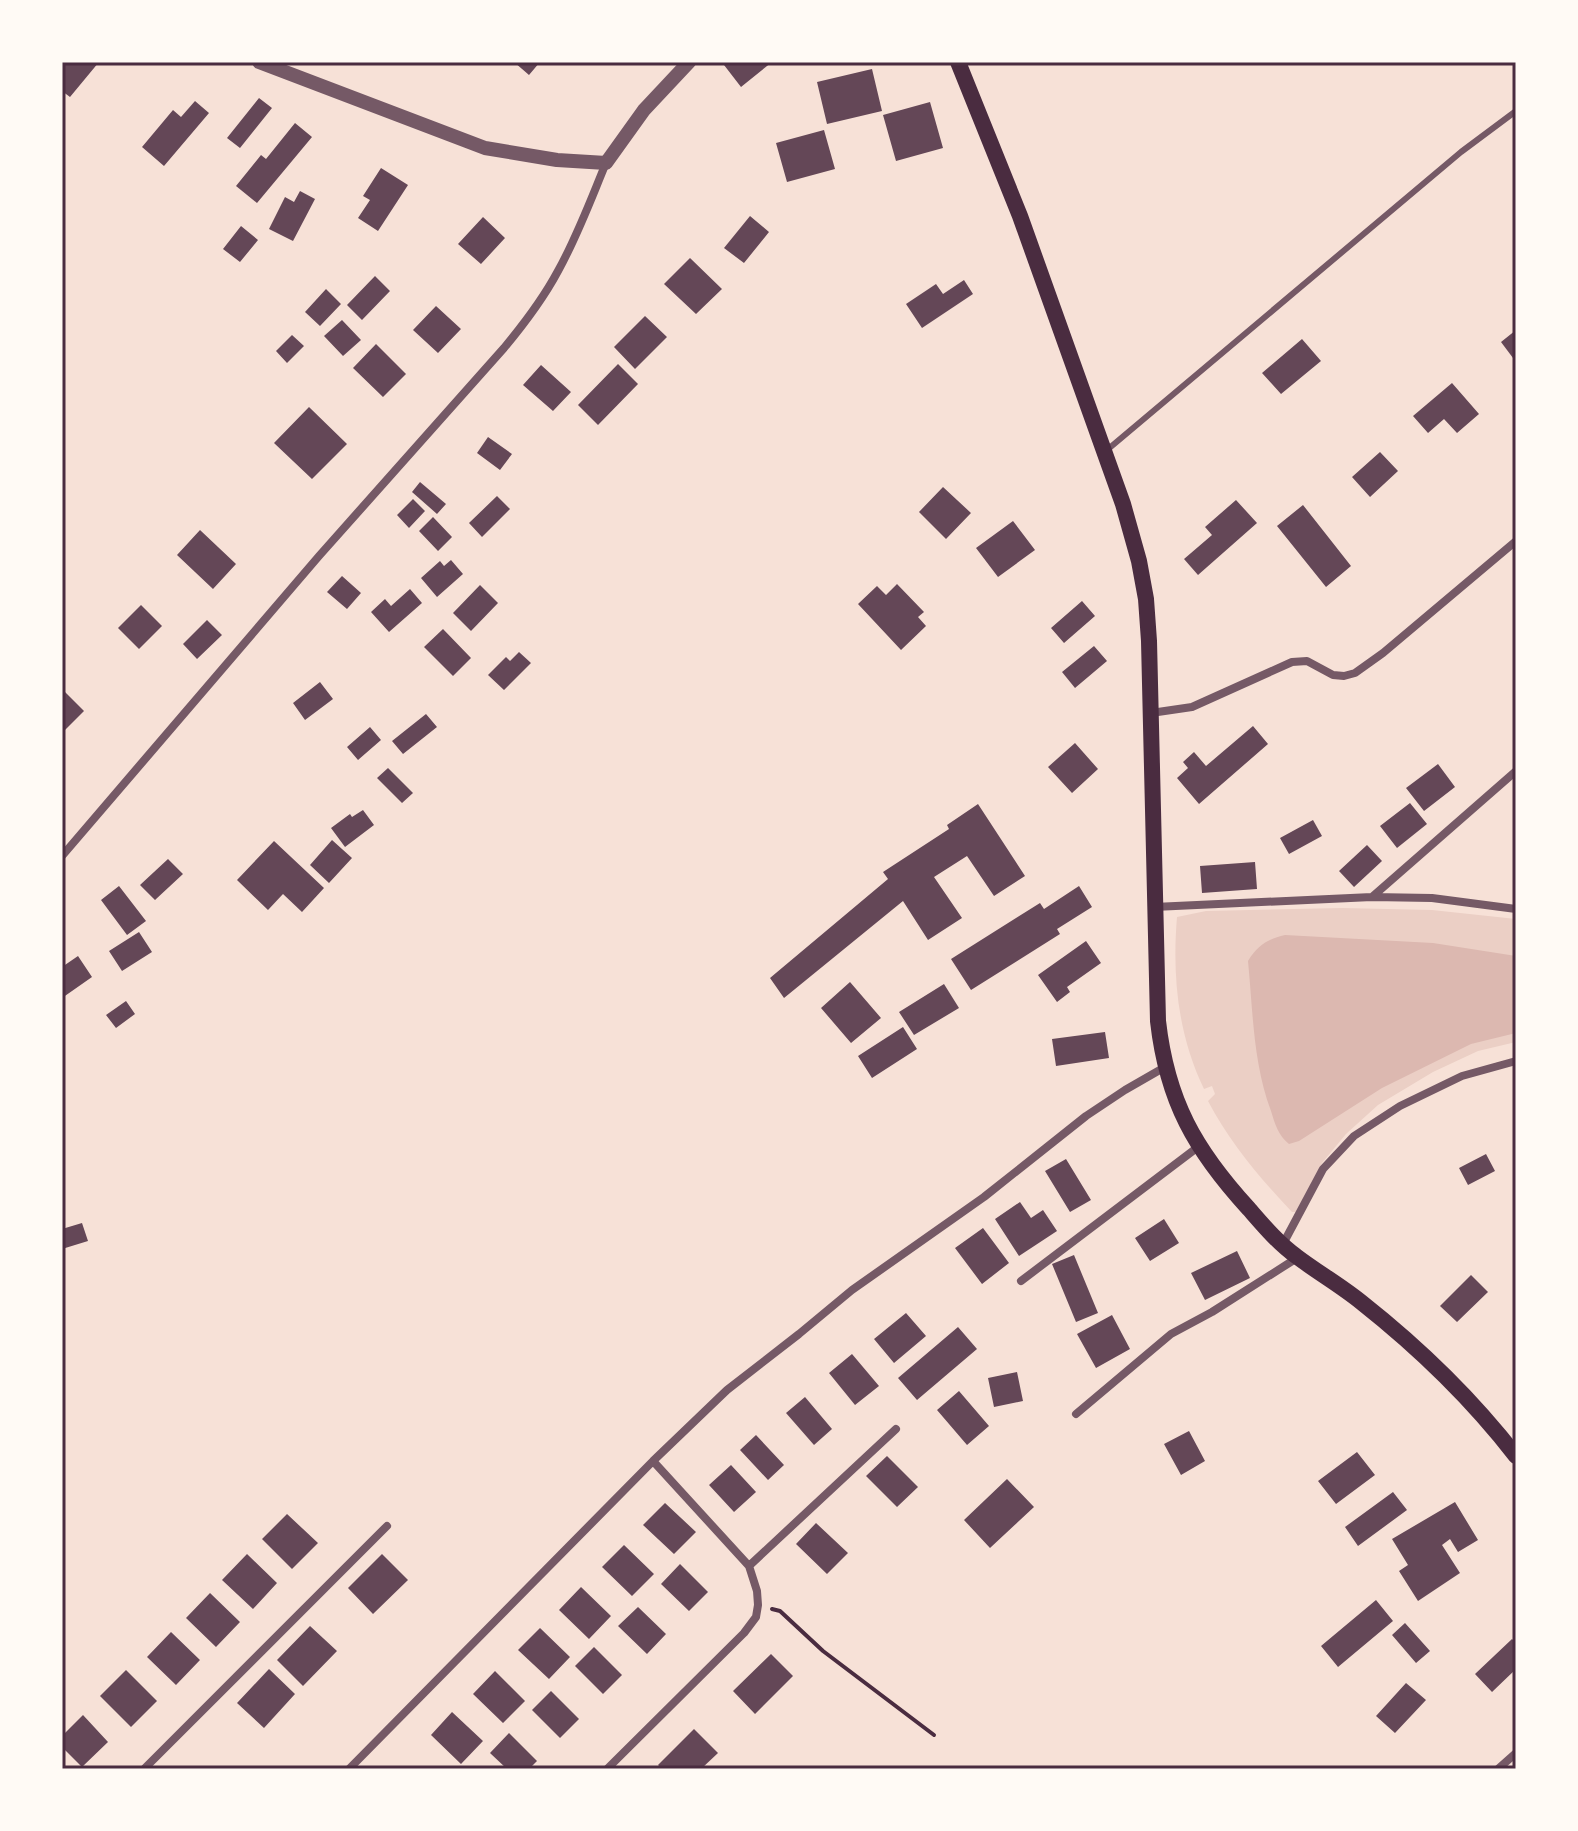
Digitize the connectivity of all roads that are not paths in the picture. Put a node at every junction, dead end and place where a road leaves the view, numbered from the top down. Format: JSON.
{"nodes":[{"id":1,"x":259,"y":62,"type":"edge"},
{"id":2,"x":689,"y":62,"type":"edge"},
{"id":3,"x":958,"y":62,"type":"edge"},
{"id":4,"x":1516,"y":111,"type":"edge"},
{"id":5,"x":606,"y":163,"type":"junction"},
{"id":6,"x":1104,"y":452,"type":"junction"},
{"id":7,"x":1516,"y":541,"type":"edge"},
{"id":8,"x":1151,"y":713,"type":"junction"},
{"id":9,"x":1516,"y":771,"type":"edge"},
{"id":10,"x":62,"y":856,"type":"edge"},
{"id":11,"x":1372,"y":897,"type":"junction"},
{"id":12,"x":1154,"y":907,"type":"junction"},
{"id":13,"x":1516,"y":909,"type":"edge"},
{"id":14,"x":1516,"y":1061,"type":"edge"},
{"id":15,"x":1165,"y":1067,"type":"junction"},
{"id":16,"x":1198,"y":1147,"type":"junction"},
{"id":17,"x":1282,"y":1245,"type":"junction"},
{"id":18,"x":1297,"y":1258,"type":"junction"},
{"id":19,"x":1021,"y":1281,"type":"dead end"},
{"id":20,"x":1076,"y":1414,"type":"dead end"},
{"id":21,"x":896,"y":1429,"type":"dead end"},
{"id":22,"x":1516,"y":1456,"type":"edge"},
{"id":23,"x":653,"y":1461,"type":"junction"},
{"id":24,"x":387,"y":1526,"type":"dead end"},
{"id":25,"x":749,"y":1566,"type":"junction"},
{"id":26,"x":1516,"y":1753,"type":"edge"},
{"id":27,"x":144,"y":1769,"type":"edge"},
{"id":28,"x":349,"y":1769,"type":"edge"},
{"id":29,"x":607,"y":1769,"type":"edge"},
{"id":30,"x":1498,"y":1769,"type":"edge"}],
"edges":[{"from":1,"to":5,"type":"street"},
{"from":2,"to":5,"type":"street"},
{"from":3,"to":6,"type":"main road"},
{"from":4,"to":6,"type":"lane"},
{"from":5,"to":10,"type":"street"},
{"from":6,"to":8,"type":"main road"},
{"from":7,"to":8,"type":"street"},
{"from":8,"to":12,"type":"main road"},
{"from":9,"to":11,"type":"street"},
{"from":11,"to":12,"type":"street"},
{"from":11,"to":13,"type":"street"},
{"from":12,"to":15,"type":"main road"},
{"from":14,"to":17,"type":"street"},
{"from":15,"to":16,"type":"main road"},
{"from":15,"to":23,"type":"street"},
{"from":16,"to":17,"type":"main road"},
{"from":16,"to":19,"type":"street"},
{"from":17,"to":18,"type":"main road"},
{"from":18,"to":20,"type":"street"},
{"from":18,"to":22,"type":"main road"},
{"from":21,"to":25,"type":"street"},
{"from":23,"to":25,"type":"street"},
{"from":23,"to":28,"type":"street"},
{"from":24,"to":27,"type":"street"},
{"from":25,"to":29,"type":"street"},
{"from":26,"to":30,"type":"street"}]}
